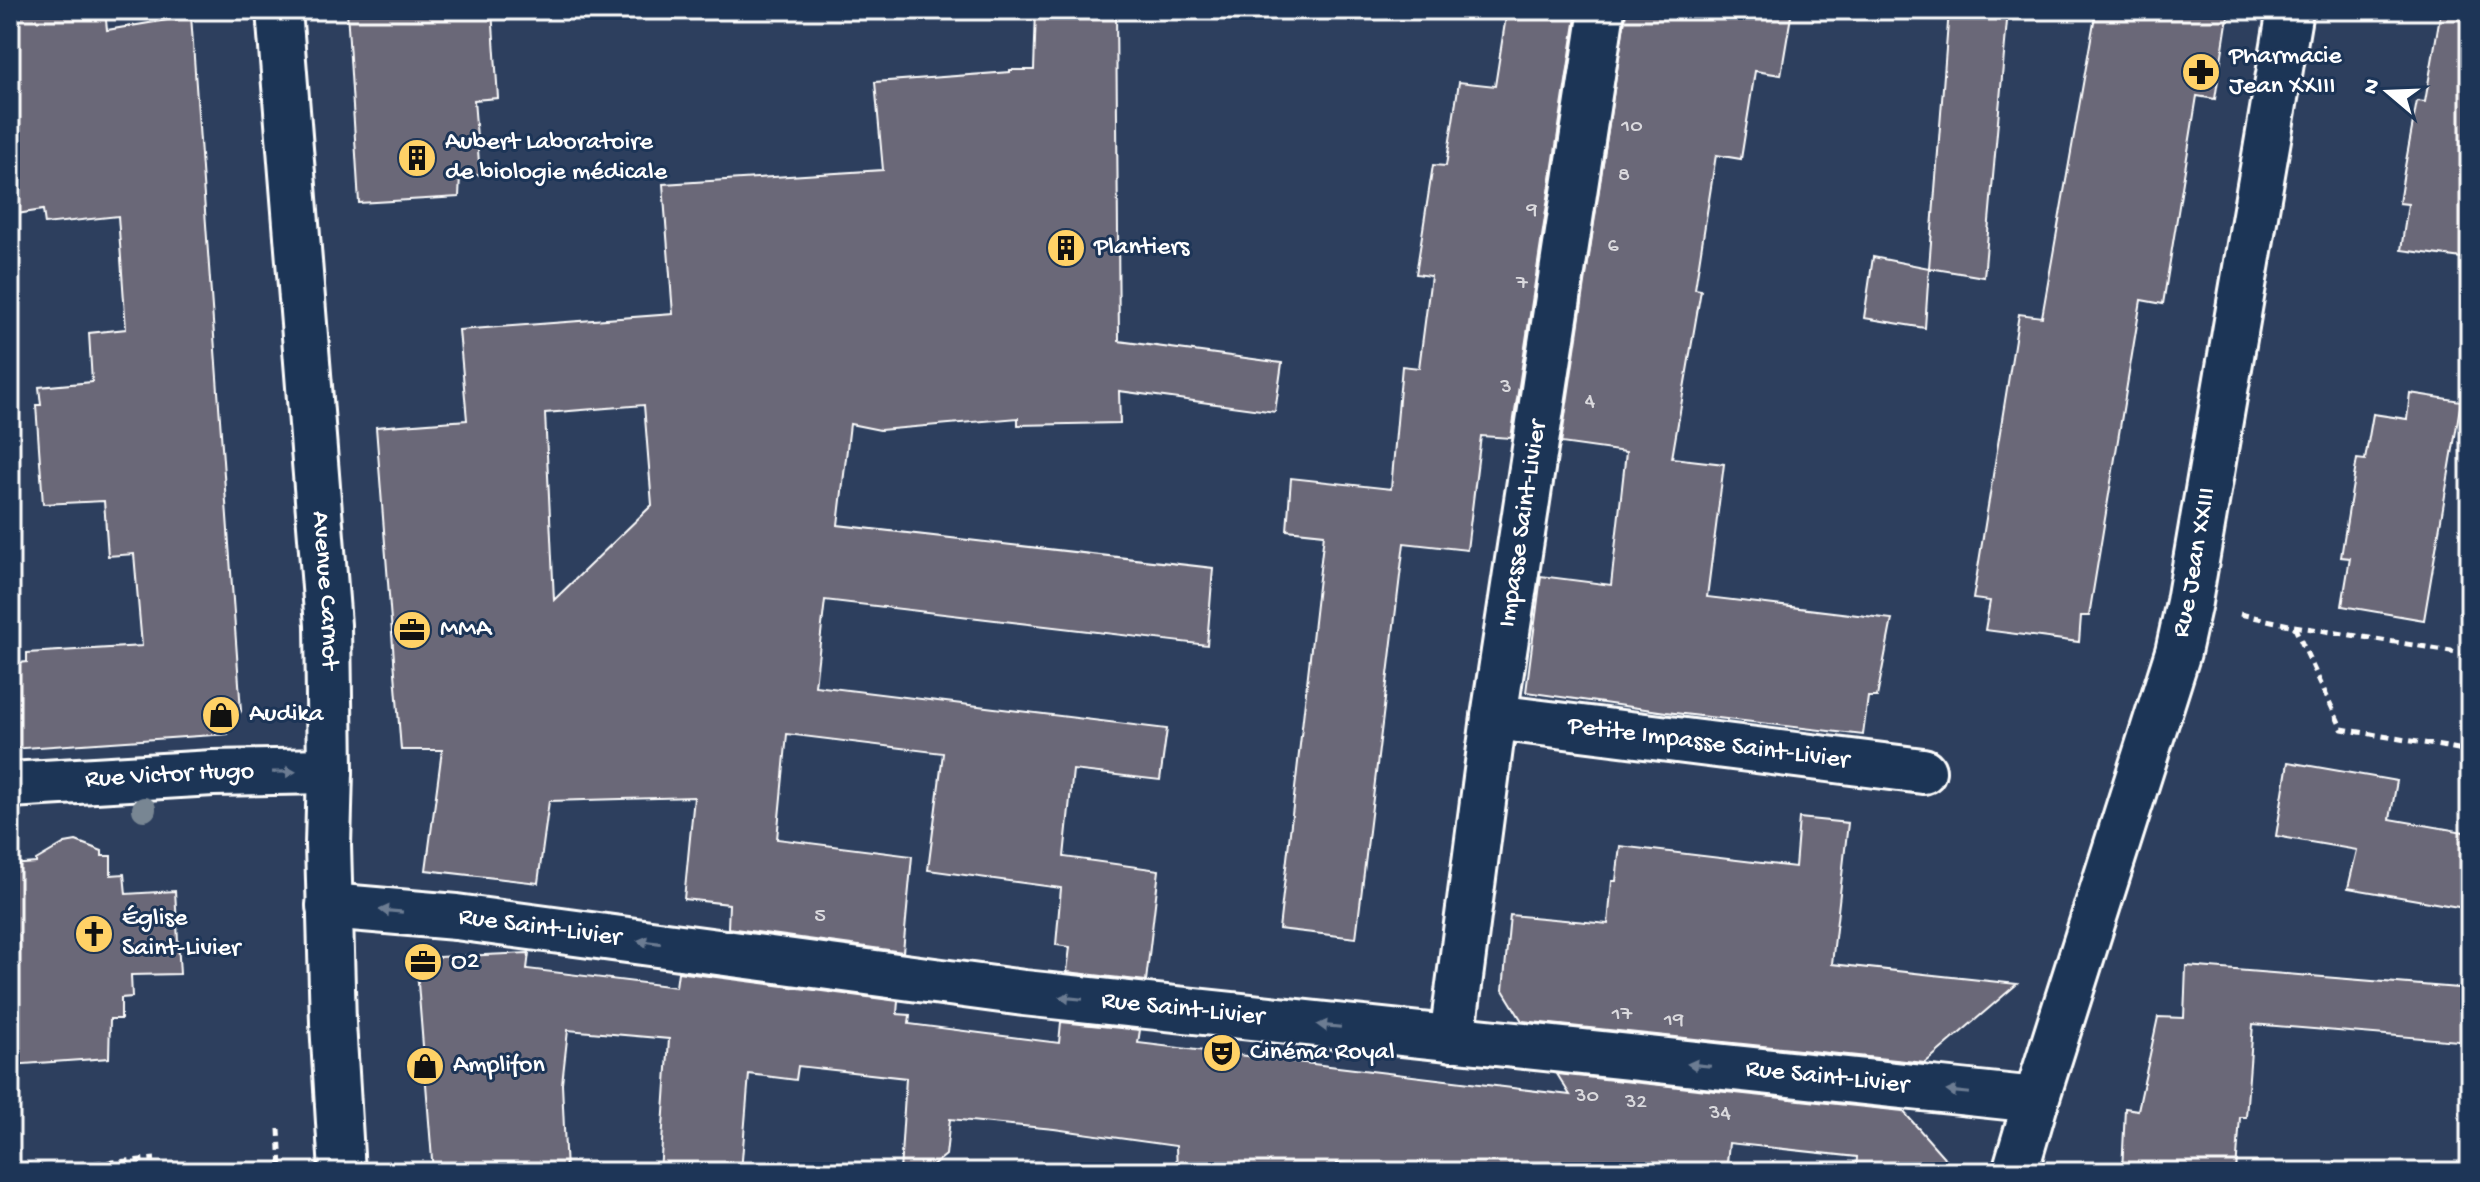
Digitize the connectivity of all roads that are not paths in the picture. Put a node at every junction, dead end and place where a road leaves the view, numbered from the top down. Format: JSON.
{"nodes":[{"id":1,"x":279,"y":10,"type":"edge"},
{"id":2,"x":1602,"y":10,"type":"edge"},
{"id":3,"x":2290,"y":10,"type":"edge"},
{"id":4,"x":1494,"y":717,"type":"junction"},
{"id":5,"x":330,"y":771,"type":"junction"},
{"id":6,"x":1923,"y":771,"type":"dead end"},
{"id":7,"x":10,"y":785,"type":"edge"},
{"id":8,"x":329,"y":906,"type":"junction"},
{"id":9,"x":1452,"y":1039,"type":"junction"},
{"id":10,"x":2036,"y":1100,"type":"junction"},
{"id":11,"x":342,"y":1172,"type":"edge"},
{"id":12,"x":2015,"y":1172,"type":"edge"}],
"edges":[{"from":1,"to":5,"type":"street","name":"Avenue Carnot"},
{"from":2,"to":4,"type":"street","name":"Impasse Saint-Livier"},
{"from":3,"to":10,"type":"street","name":"Rue Jean XXIII"},
{"from":4,"to":6,"type":"street","name":"Petite Impasse Saint-Livier"},
{"from":4,"to":9,"type":"street","name":"Impasse Saint-Livier"},
{"from":7,"to":5,"type":"street","name":"Rue Victor Hugo","one_way":true},
{"from":5,"to":8,"type":"street","name":"Avenue Carnot"},
{"from":9,"to":8,"type":"street","name":"Rue Saint-Livier","one_way":true},
{"from":8,"to":11,"type":"street","name":"Avenue Carnot"},
{"from":10,"to":9,"type":"street","name":"Rue Saint-Livier","one_way":true},
{"from":10,"to":12,"type":"street","name":"Rue Jean XXIII"}]}
